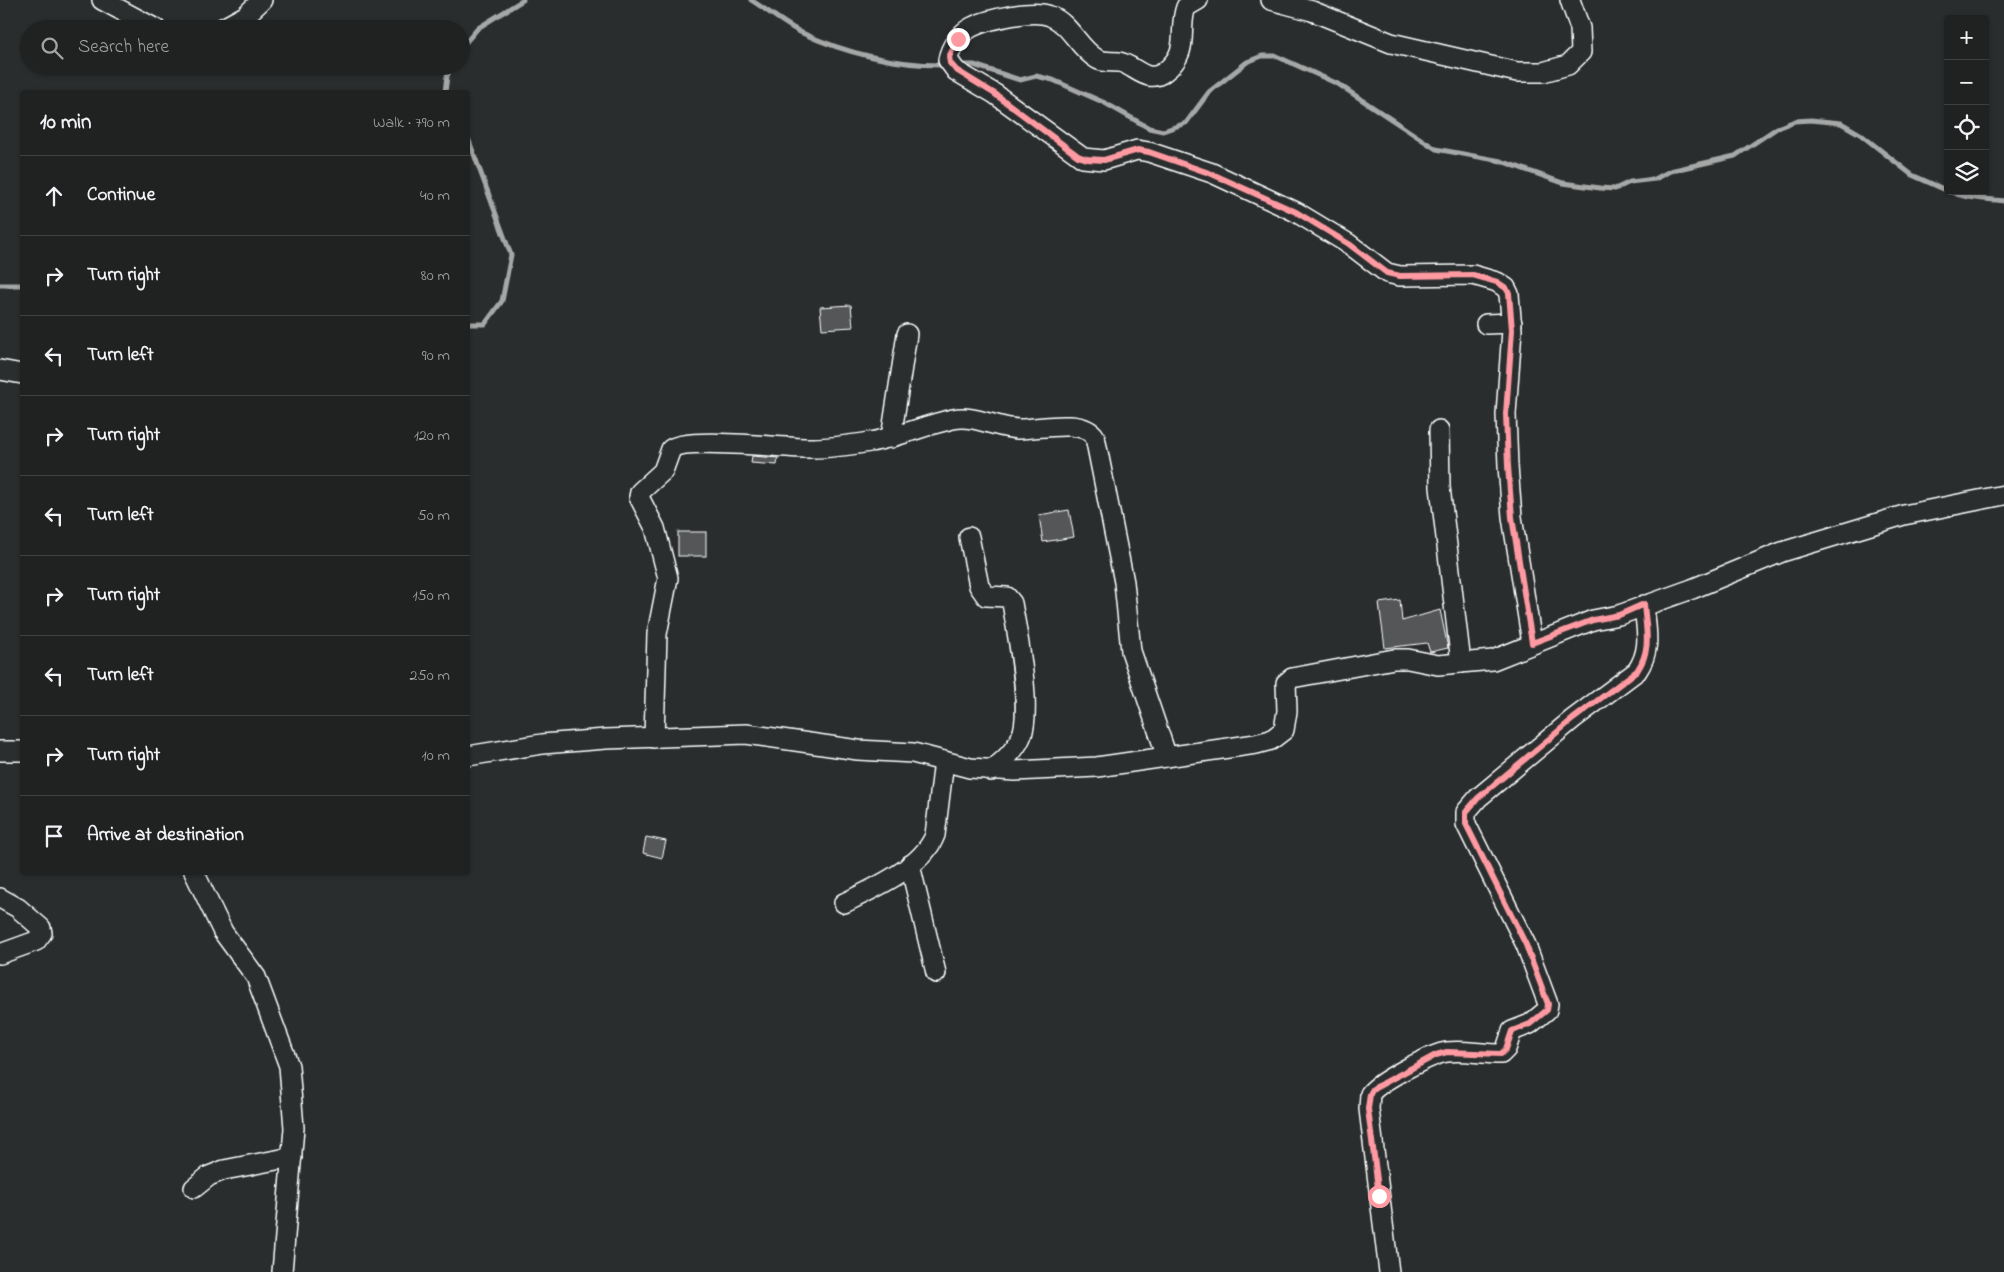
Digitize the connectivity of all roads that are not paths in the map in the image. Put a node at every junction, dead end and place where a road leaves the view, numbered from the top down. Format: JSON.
{"nodes":[{"id":1,"x":102,"y":0,"type":"edge"},
{"id":2,"x":262,"y":0,"type":"edge"},
{"id":3,"x":1198,"y":0,"type":"edge"},
{"id":4,"x":1271,"y":0,"type":"edge"},
{"id":5,"x":1570,"y":0,"type":"edge"},
{"id":6,"x":139,"y":20,"type":"edge"},
{"id":7,"x":238,"y":20,"type":"edge"},
{"id":8,"x":1512,"y":323,"type":"junction"},
{"id":9,"x":1486,"y":324,"type":"dead end"},
{"id":10,"x":907,"y":334,"type":"dead end"},
{"id":11,"x":0,"y":370,"type":"edge"},
{"id":12,"x":20,"y":374,"type":"edge"},
{"id":13,"x":1439,"y":430,"type":"dead end"},
{"id":14,"x":891,"y":438,"type":"junction"},
{"id":15,"x":2004,"y":495,"type":"edge"},
{"id":16,"x":969,"y":537,"type":"dead end"},
{"id":17,"x":1644,"y":604,"type":"junction"},
{"id":18,"x":1532,"y":643,"type":"junction"},
{"id":19,"x":1462,"y":663,"type":"junction"},
{"id":20,"x":654,"y":738,"type":"junction"},
{"id":21,"x":0,"y":751,"type":"edge"},
{"id":22,"x":20,"y":752,"type":"edge"},
{"id":23,"x":470,"y":756,"type":"edge"},
{"id":24,"x":1167,"y":757,"type":"junction"},
{"id":25,"x":944,"y":761,"type":"junction"},
{"id":26,"x":991,"y":771,"type":"junction"},
{"id":27,"x":910,"y":865,"type":"junction"},
{"id":28,"x":195,"y":875,"type":"edge"},
{"id":29,"x":0,"y":898,"type":"edge"},
{"id":30,"x":844,"y":903,"type":"dead end"},
{"id":31,"x":0,"y":954,"type":"edge"},
{"id":32,"x":936,"y":973,"type":"dead end"},
{"id":33,"x":292,"y":1157,"type":"junction"},
{"id":34,"x":194,"y":1188,"type":"dead end"},
{"id":35,"x":282,"y":1272,"type":"edge"},
{"id":36,"x":1388,"y":1272,"type":"edge"}],
"edges":[{"from":1,"to":6,"type":"street"},
{"from":2,"to":7,"type":"street"},
{"from":3,"to":8,"type":"street"},
{"from":4,"to":5,"type":"street"},
{"from":8,"to":9,"type":"street"},
{"from":8,"to":18,"type":"street"},
{"from":10,"to":14,"type":"street"},
{"from":11,"to":12,"type":"street"},
{"from":13,"to":19,"type":"street"},
{"from":14,"to":20,"type":"street"},
{"from":14,"to":24,"type":"street"},
{"from":15,"to":17,"type":"street"},
{"from":16,"to":26,"type":"street"},
{"from":17,"to":18,"type":"street"},
{"from":17,"to":36,"type":"street"},
{"from":18,"to":19,"type":"street"},
{"from":19,"to":24,"type":"street"},
{"from":20,"to":23,"type":"street"},
{"from":20,"to":25,"type":"street"},
{"from":21,"to":22,"type":"street"},
{"from":24,"to":26,"type":"street"},
{"from":25,"to":26,"type":"street"},
{"from":25,"to":27,"type":"street"},
{"from":27,"to":30,"type":"street"},
{"from":27,"to":32,"type":"street"},
{"from":28,"to":33,"type":"street"},
{"from":29,"to":31,"type":"street"},
{"from":33,"to":34,"type":"street"},
{"from":33,"to":35,"type":"street"}]}
